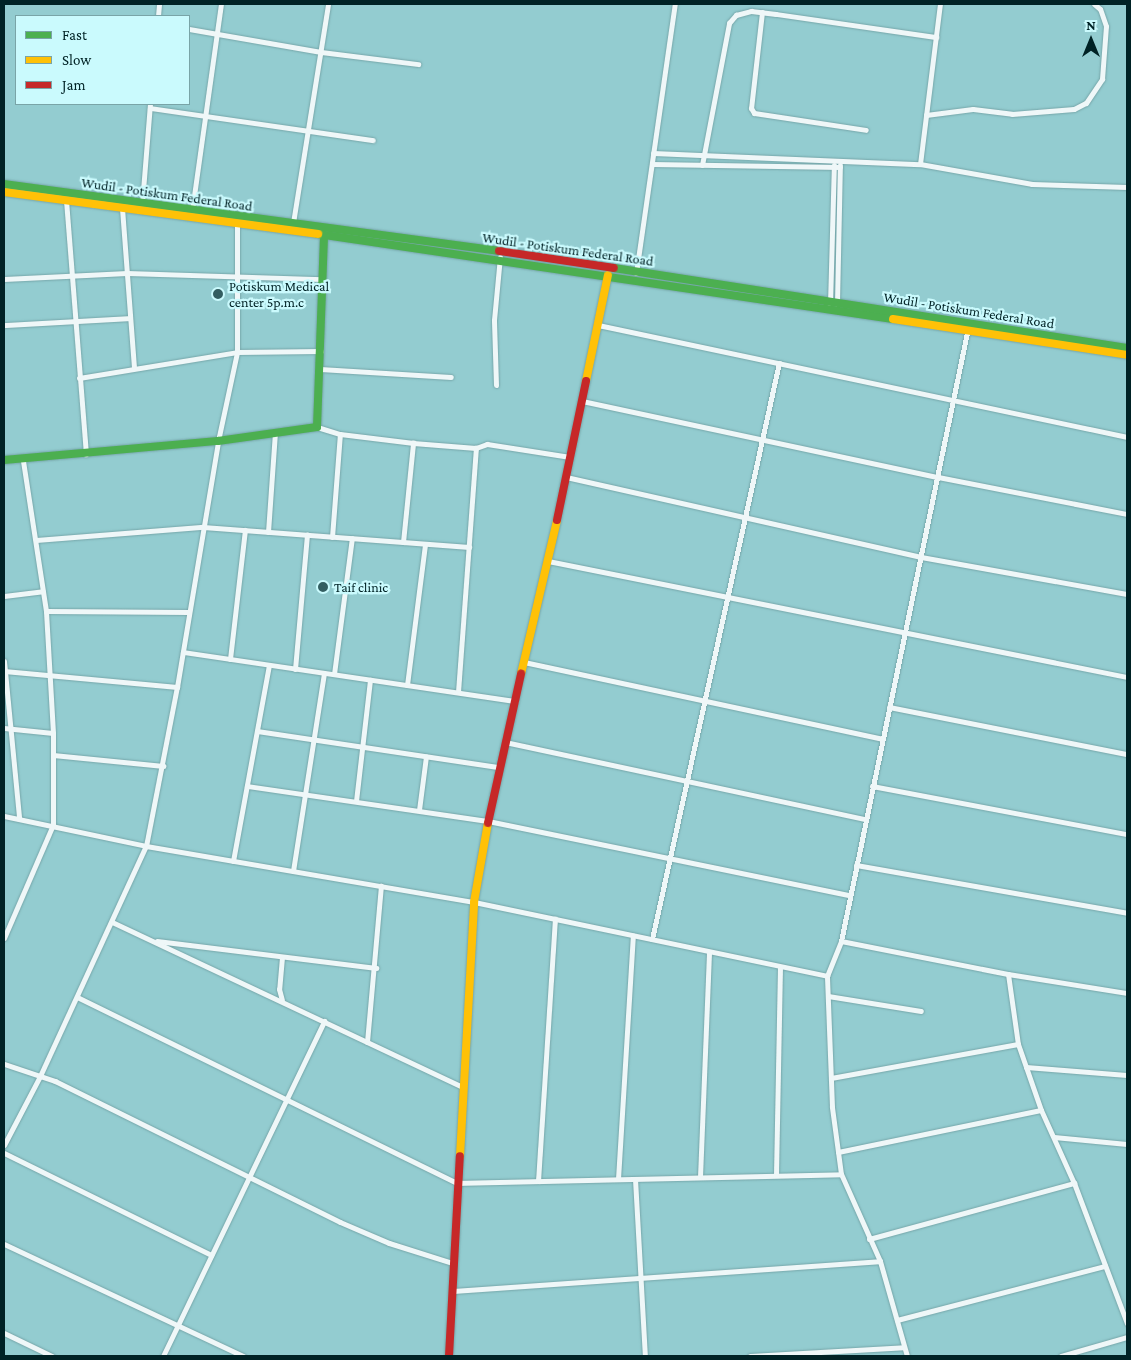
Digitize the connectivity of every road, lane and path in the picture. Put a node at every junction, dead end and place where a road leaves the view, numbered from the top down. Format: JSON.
{"nodes":[{"id":1,"x":221,"y":4,"type":"edge"},
{"id":2,"x":328,"y":4,"type":"edge"},
{"id":3,"x":675,"y":4,"type":"edge"},
{"id":4,"x":940,"y":4,"type":"edge"},
{"id":5,"x":1094,"y":4,"type":"edge"},
{"id":6,"x":762,"y":12,"type":"junction"},
{"id":7,"x":190,"y":29,"type":"edge"},
{"id":8,"x":216,"y":35,"type":"junction"},
{"id":9,"x":936,"y":36,"type":"junction"},
{"id":10,"x":320,"y":52,"type":"junction"},
{"id":11,"x":418,"y":64,"type":"dead end"},
{"id":12,"x":150,"y":106,"type":"edge"},
{"id":13,"x":926,"y":115,"type":"junction"},
{"id":14,"x":204,"y":116,"type":"junction"},
{"id":15,"x":308,"y":130,"type":"junction"},
{"id":16,"x":866,"y":130,"type":"dead end"},
{"id":17,"x":373,"y":140,"type":"dead end"},
{"id":18,"x":653,"y":153,"type":"junction"},
{"id":19,"x":702,"y":155,"type":"junction"},
{"id":20,"x":837,"y":160,"type":"junction"},
{"id":21,"x":652,"y":164,"type":"junction"},
{"id":22,"x":920,"y":164,"type":"junction"},
{"id":23,"x":702,"y":165,"type":"junction"},
{"id":24,"x":834,"y":166,"type":"junction"},
{"id":25,"x":840,"y":167,"type":"junction"},
{"id":26,"x":4,"y":184,"type":"edge"},
{"id":27,"x":1127,"y":187,"type":"edge"},
{"id":28,"x":4,"y":192,"type":"edge"},
{"id":29,"x":66,"y":200,"type":"junction"},
{"id":30,"x":142,"y":206,"type":"junction"},
{"id":31,"x":122,"y":208,"type":"junction"},
{"id":32,"x":192,"y":210,"type":"junction"},
{"id":33,"x":237,"y":223,"type":"junction"},
{"id":34,"x":294,"y":223,"type":"junction"},
{"id":35,"x":324,"y":235,"type":"junction"},
{"id":36,"x":500,"y":255,"type":"junction"},
{"id":37,"x":127,"y":273,"type":"junction"},
{"id":38,"x":70,"y":274,"type":"junction"},
{"id":39,"x":608,"y":275,"type":"junction"},
{"id":40,"x":635,"y":275,"type":"junction"},
{"id":41,"x":238,"y":277,"type":"junction"},
{"id":42,"x":4,"y":279,"type":"edge"},
{"id":43,"x":322,"y":279,"type":"junction"},
{"id":44,"x":833,"y":305,"type":"junction"},
{"id":45,"x":129,"y":318,"type":"junction"},
{"id":46,"x":74,"y":321,"type":"junction"},
{"id":47,"x":4,"y":325,"type":"edge"},
{"id":48,"x":598,"y":325,"type":"junction"},
{"id":49,"x":969,"y":327,"type":"junction"},
{"id":50,"x":1127,"y":348,"type":"edge"},
{"id":51,"x":321,"y":351,"type":"junction"},
{"id":52,"x":238,"y":352,"type":"junction"},
{"id":53,"x":1127,"y":355,"type":"edge"},
{"id":54,"x":778,"y":363,"type":"junction"},
{"id":55,"x":134,"y":368,"type":"junction"},
{"id":56,"x":320,"y":369,"type":"junction"},
{"id":57,"x":451,"y":377,"type":"dead end"},
{"id":58,"x":79,"y":378,"type":"junction"},
{"id":59,"x":496,"y":385,"type":"dead end"},
{"id":60,"x":955,"y":400,"type":"junction"},
{"id":61,"x":582,"y":401,"type":"junction"},
{"id":62,"x":317,"y":428,"type":"junction"},
{"id":63,"x":275,"y":433,"type":"junction"},
{"id":64,"x":340,"y":434,"type":"junction"},
{"id":65,"x":1127,"y":437,"type":"edge"},
{"id":66,"x":763,"y":440,"type":"junction"},
{"id":67,"x":218,"y":441,"type":"junction"},
{"id":68,"x":413,"y":443,"type":"junction"},
{"id":69,"x":476,"y":448,"type":"junction"},
{"id":70,"x":86,"y":454,"type":"junction"},
{"id":71,"x":570,"y":458,"type":"junction"},
{"id":72,"x":4,"y":460,"type":"edge"},
{"id":73,"x":23,"y":460,"type":"junction"},
{"id":74,"x":566,"y":477,"type":"junction"},
{"id":75,"x":938,"y":478,"type":"junction"},
{"id":76,"x":1127,"y":514,"type":"edge"},
{"id":77,"x":745,"y":517,"type":"junction"},
{"id":78,"x":204,"y":526,"type":"junction"},
{"id":79,"x":245,"y":530,"type":"junction"},
{"id":80,"x":268,"y":532,"type":"junction"},
{"id":81,"x":307,"y":535,"type":"junction"},
{"id":82,"x":332,"y":537,"type":"junction"},
{"id":83,"x":352,"y":538,"type":"junction"},
{"id":84,"x":36,"y":540,"type":"junction"},
{"id":85,"x":403,"y":542,"type":"junction"},
{"id":86,"x":425,"y":544,"type":"junction"},
{"id":87,"x":469,"y":548,"type":"junction"},
{"id":88,"x":921,"y":557,"type":"junction"},
{"id":89,"x":548,"y":562,"type":"junction"},
{"id":90,"x":43,"y":591,"type":"junction"},
{"id":91,"x":1127,"y":594,"type":"edge"},
{"id":92,"x":4,"y":596,"type":"edge"},
{"id":93,"x":726,"y":596,"type":"junction"},
{"id":94,"x":46,"y":611,"type":"junction"},
{"id":95,"x":189,"y":612,"type":"junction"},
{"id":96,"x":905,"y":631,"type":"junction"},
{"id":97,"x":183,"y":652,"type":"junction"},
{"id":98,"x":230,"y":659,"type":"junction"},
{"id":99,"x":4,"y":661,"type":"edge"},
{"id":100,"x":524,"y":662,"type":"junction"},
{"id":101,"x":268,"y":665,"type":"junction"},
{"id":102,"x":295,"y":668,"type":"junction"},
{"id":103,"x":5,"y":671,"type":"edge"},
{"id":104,"x":324,"y":673,"type":"junction"},
{"id":105,"x":51,"y":674,"type":"junction"},
{"id":106,"x":334,"y":674,"type":"junction"},
{"id":107,"x":1127,"y":677,"type":"edge"},
{"id":108,"x":370,"y":680,"type":"junction"},
{"id":109,"x":407,"y":685,"type":"junction"},
{"id":110,"x":177,"y":687,"type":"junction"},
{"id":111,"x":458,"y":692,"type":"junction"},
{"id":112,"x":703,"y":700,"type":"junction"},
{"id":113,"x":515,"y":701,"type":"junction"},
{"id":114,"x":889,"y":707,"type":"junction"},
{"id":115,"x":4,"y":728,"type":"edge"},
{"id":116,"x":12,"y":729,"type":"junction"},
{"id":117,"x":257,"y":731,"type":"junction"},
{"id":118,"x":53,"y":733,"type":"junction"},
{"id":119,"x":314,"y":737,"type":"junction"},
{"id":120,"x":882,"y":739,"type":"junction"},
{"id":121,"x":505,"y":742,"type":"junction"},
{"id":122,"x":364,"y":746,"type":"junction"},
{"id":123,"x":1127,"y":754,"type":"edge"},
{"id":124,"x":53,"y":755,"type":"junction"},
{"id":125,"x":426,"y":756,"type":"junction"},
{"id":126,"x":163,"y":766,"type":"junction"},
{"id":127,"x":500,"y":767,"type":"junction"},
{"id":128,"x":688,"y":781,"type":"junction"},
{"id":129,"x":247,"y":786,"type":"junction"},
{"id":130,"x":872,"y":786,"type":"junction"},
{"id":131,"x":305,"y":794,"type":"junction"},
{"id":132,"x":356,"y":801,"type":"junction"},
{"id":133,"x":419,"y":810,"type":"junction"},
{"id":134,"x":4,"y":816,"type":"edge"},
{"id":135,"x":19,"y":818,"type":"junction"},
{"id":136,"x":865,"y":819,"type":"junction"},
{"id":137,"x":488,"y":821,"type":"junction"},
{"id":138,"x":53,"y":825,"type":"junction"},
{"id":139,"x":1127,"y":834,"type":"edge"},
{"id":140,"x":146,"y":846,"type":"junction"},
{"id":141,"x":670,"y":858,"type":"junction"},
{"id":142,"x":234,"y":861,"type":"junction"},
{"id":143,"x":856,"y":865,"type":"junction"},
{"id":144,"x":293,"y":871,"type":"junction"},
{"id":145,"x":381,"y":886,"type":"junction"},
{"id":146,"x":850,"y":895,"type":"junction"},
{"id":147,"x":474,"y":902,"type":"junction"},
{"id":148,"x":1127,"y":914,"type":"edge"},
{"id":149,"x":556,"y":919,"type":"junction"},
{"id":150,"x":112,"y":922,"type":"junction"},
{"id":151,"x":633,"y":935,"type":"junction"},
{"id":152,"x":4,"y":938,"type":"edge"},
{"id":153,"x":652,"y":939,"type":"junction"},
{"id":154,"x":152,"y":940,"type":"junction"},
{"id":155,"x":842,"y":941,"type":"junction"},
{"id":156,"x":709,"y":952,"type":"junction"},
{"id":157,"x":282,"y":957,"type":"junction"},
{"id":158,"x":376,"y":968,"type":"junction"},
{"id":159,"x":780,"y":968,"type":"junction"},
{"id":160,"x":1008,"y":974,"type":"junction"},
{"id":161,"x":827,"y":976,"type":"junction"},
{"id":162,"x":1127,"y":992,"type":"edge"},
{"id":163,"x":828,"y":996,"type":"junction"},
{"id":164,"x":77,"y":997,"type":"junction"},
{"id":165,"x":282,"y":1000,"type":"junction"},
{"id":166,"x":920,"y":1011,"type":"dead end"},
{"id":167,"x":324,"y":1021,"type":"junction"},
{"id":168,"x":367,"y":1042,"type":"junction"},
{"id":169,"x":1018,"y":1044,"type":"junction"},
{"id":170,"x":4,"y":1064,"type":"edge"},
{"id":171,"x":1026,"y":1067,"type":"junction"},
{"id":172,"x":1127,"y":1075,"type":"edge"},
{"id":173,"x":40,"y":1076,"type":"junction"},
{"id":174,"x":831,"y":1078,"type":"junction"},
{"id":175,"x":463,"y":1087,"type":"junction"},
{"id":176,"x":286,"y":1099,"type":"junction"},
{"id":177,"x":1041,"y":1110,"type":"junction"},
{"id":178,"x":1054,"y":1137,"type":"junction"},
{"id":179,"x":1127,"y":1144,"type":"edge"},
{"id":180,"x":4,"y":1145,"type":"edge"},
{"id":181,"x":838,"y":1152,"type":"junction"},
{"id":182,"x":4,"y":1153,"type":"edge"},
{"id":183,"x":841,"y":1174,"type":"junction"},
{"id":184,"x":776,"y":1175,"type":"junction"},
{"id":185,"x":249,"y":1177,"type":"junction"},
{"id":186,"x":700,"y":1177,"type":"junction"},
{"id":187,"x":618,"y":1179,"type":"junction"},
{"id":188,"x":635,"y":1179,"type":"junction"},
{"id":189,"x":538,"y":1181,"type":"junction"},
{"id":190,"x":457,"y":1183,"type":"junction"},
{"id":191,"x":1074,"y":1183,"type":"junction"},
{"id":192,"x":869,"y":1239,"type":"junction"},
{"id":193,"x":4,"y":1244,"type":"edge"},
{"id":194,"x":211,"y":1255,"type":"junction"},
{"id":195,"x":880,"y":1262,"type":"junction"},
{"id":196,"x":452,"y":1263,"type":"junction"},
{"id":197,"x":1105,"y":1266,"type":"junction"},
{"id":198,"x":639,"y":1278,"type":"junction"},
{"id":199,"x":451,"y":1291,"type":"junction"},
{"id":200,"x":897,"y":1320,"type":"junction"},
{"id":201,"x":1127,"y":1323,"type":"edge"},
{"id":202,"x":177,"y":1325,"type":"junction"},
{"id":203,"x":4,"y":1333,"type":"edge"},
{"id":204,"x":1127,"y":1337,"type":"edge"},
{"id":205,"x":904,"y":1347,"type":"junction"},
{"id":206,"x":52,"y":1356,"type":"edge"},
{"id":207,"x":163,"y":1356,"type":"edge"},
{"id":208,"x":243,"y":1356,"type":"edge"},
{"id":209,"x":449,"y":1356,"type":"edge"},
{"id":210,"x":644,"y":1356,"type":"edge"},
{"id":211,"x":750,"y":1356,"type":"edge"},
{"id":212,"x":907,"y":1356,"type":"edge"},
{"id":213,"x":1061,"y":1356,"type":"edge"}],
"edges":[{"from":1,"to":8,"type":"street"},
{"from":2,"to":10,"type":"street"},
{"from":3,"to":18,"type":"street"},
{"from":4,"to":9,"type":"street"},
{"from":5,"to":13,"type":"street"},
{"from":6,"to":9,"type":"street"},
{"from":6,"to":16,"type":"street"},
{"from":6,"to":19,"type":"street"},
{"from":7,"to":8,"type":"street"},
{"from":8,"to":10,"type":"street"},
{"from":8,"to":14,"type":"street"},
{"from":9,"to":13,"type":"street"},
{"from":10,"to":11,"type":"street"},
{"from":10,"to":15,"type":"street"},
{"from":12,"to":14,"type":"street"},
{"from":12,"to":30,"type":"street"},
{"from":13,"to":22,"type":"street"},
{"from":14,"to":15,"type":"street"},
{"from":14,"to":32,"type":"street"},
{"from":15,"to":17,"type":"street"},
{"from":15,"to":34,"type":"street"},
{"from":18,"to":19,"type":"street"},
{"from":18,"to":21,"type":"street"},
{"from":19,"to":20,"type":"street"},
{"from":19,"to":23,"type":"street"},
{"from":20,"to":22,"type":"street"},
{"from":20,"to":24,"type":"street"},
{"from":20,"to":25,"type":"street"},
{"from":21,"to":23,"type":"street"},
{"from":21,"to":40,"type":"street"},
{"from":22,"to":27,"type":"street"},
{"from":23,"to":24,"type":"street"},
{"from":24,"to":25,"type":"street"},
{"from":24,"to":44,"type":"street"},
{"from":25,"to":44,"type":"street"},
{"from":26,"to":30,"type":"main road","name":"Wudil - Potiskum Federal Road"},
{"from":28,"to":29,"type":"main road","name":"Wudil - Potiskum Federal Road"},
{"from":29,"to":31,"type":"main road","name":"Wudil - Potiskum Federal Road"},
{"from":29,"to":38,"type":"street"},
{"from":30,"to":31,"type":"main road","name":"Wudil - Potiskum Federal Road"},
{"from":30,"to":32,"type":"main road","name":"Wudil - Potiskum Federal Road"},
{"from":30,"to":33,"type":"main road","name":"Wudil - Potiskum Federal Road"},
{"from":31,"to":37,"type":"street"},
{"from":32,"to":34,"type":"main road","name":"Wudil - Potiskum Federal Road"},
{"from":33,"to":35,"type":"main road","name":"Wudil - Potiskum Federal Road"},
{"from":33,"to":41,"type":"street"},
{"from":34,"to":36,"type":"main road","name":"Wudil - Potiskum Federal Road"},
{"from":35,"to":36,"type":"main road","name":"Wudil - Potiskum Federal Road"},
{"from":35,"to":43,"type":"main road"},
{"from":36,"to":39,"type":"main road","name":"Wudil - Potiskum Federal Road"},
{"from":36,"to":40,"type":"main road","name":"Wudil - Potiskum Federal Road"},
{"from":36,"to":59,"type":"street"},
{"from":37,"to":38,"type":"street"},
{"from":37,"to":41,"type":"street"},
{"from":37,"to":45,"type":"street"},
{"from":38,"to":42,"type":"street"},
{"from":38,"to":46,"type":"street"},
{"from":39,"to":40,"type":"main road","name":"Wudil - Potiskum Federal Road"},
{"from":39,"to":48,"type":"main road"},
{"from":40,"to":44,"type":"main road","name":"Wudil - Potiskum Federal Road"},
{"from":41,"to":43,"type":"street"},
{"from":41,"to":52,"type":"street"},
{"from":43,"to":51,"type":"main road"},
{"from":44,"to":49,"type":"main road","name":"Wudil - Potiskum Federal Road"},
{"from":45,"to":46,"type":"street"},
{"from":45,"to":55,"type":"street"},
{"from":46,"to":47,"type":"street"},
{"from":46,"to":58,"type":"street"},
{"from":48,"to":54,"type":"street"},
{"from":48,"to":61,"type":"main road"},
{"from":49,"to":50,"type":"main road","name":"Wudil - Potiskum Federal Road"},
{"from":49,"to":53,"type":"main road","name":"Wudil - Potiskum Federal Road"},
{"from":49,"to":60,"type":"street"},
{"from":51,"to":52,"type":"street"},
{"from":51,"to":56,"type":"main road"},
{"from":52,"to":55,"type":"street"},
{"from":52,"to":67,"type":"street"},
{"from":54,"to":60,"type":"street"},
{"from":54,"to":66,"type":"street"},
{"from":55,"to":58,"type":"street"},
{"from":56,"to":57,"type":"street"},
{"from":56,"to":62,"type":"main road"},
{"from":58,"to":70,"type":"street"},
{"from":60,"to":65,"type":"street"},
{"from":60,"to":75,"type":"street"},
{"from":61,"to":66,"type":"street"},
{"from":61,"to":71,"type":"main road"},
{"from":62,"to":63,"type":"main road"},
{"from":62,"to":64,"type":"street"},
{"from":63,"to":67,"type":"main road"},
{"from":63,"to":80,"type":"street"},
{"from":64,"to":68,"type":"street"},
{"from":64,"to":82,"type":"street"},
{"from":66,"to":75,"type":"street"},
{"from":66,"to":77,"type":"street"},
{"from":67,"to":70,"type":"main road"},
{"from":67,"to":78,"type":"street"},
{"from":68,"to":69,"type":"street"},
{"from":68,"to":85,"type":"street"},
{"from":69,"to":71,"type":"street"},
{"from":69,"to":87,"type":"street"},
{"from":70,"to":73,"type":"main road"},
{"from":71,"to":74,"type":"main road"},
{"from":72,"to":73,"type":"main road"},
{"from":73,"to":84,"type":"street"},
{"from":74,"to":77,"type":"street"},
{"from":74,"to":89,"type":"main road"},
{"from":75,"to":76,"type":"street"},
{"from":75,"to":88,"type":"street"},
{"from":77,"to":88,"type":"street"},
{"from":77,"to":93,"type":"street"},
{"from":78,"to":79,"type":"street"},
{"from":78,"to":84,"type":"street"},
{"from":78,"to":95,"type":"street"},
{"from":79,"to":80,"type":"street"},
{"from":79,"to":98,"type":"street"},
{"from":80,"to":81,"type":"street"},
{"from":81,"to":82,"type":"street"},
{"from":81,"to":102,"type":"street"},
{"from":82,"to":83,"type":"street"},
{"from":83,"to":85,"type":"street"},
{"from":83,"to":106,"type":"street"},
{"from":84,"to":90,"type":"street"},
{"from":85,"to":86,"type":"street"},
{"from":86,"to":87,"type":"street"},
{"from":86,"to":109,"type":"street"},
{"from":87,"to":111,"type":"street"},
{"from":88,"to":91,"type":"street"},
{"from":88,"to":96,"type":"street"},
{"from":89,"to":93,"type":"street"},
{"from":89,"to":100,"type":"main road"},
{"from":90,"to":92,"type":"street"},
{"from":90,"to":94,"type":"street"},
{"from":93,"to":96,"type":"street"},
{"from":93,"to":112,"type":"street"},
{"from":94,"to":95,"type":"street"},
{"from":94,"to":105,"type":"street"},
{"from":95,"to":97,"type":"street"},
{"from":96,"to":107,"type":"street"},
{"from":96,"to":114,"type":"street"},
{"from":97,"to":98,"type":"street"},
{"from":97,"to":110,"type":"street"},
{"from":98,"to":101,"type":"street"},
{"from":99,"to":103,"type":"street"},
{"from":100,"to":112,"type":"street"},
{"from":100,"to":113,"type":"main road"},
{"from":101,"to":102,"type":"street"},
{"from":101,"to":117,"type":"street"},
{"from":102,"to":104,"type":"street"},
{"from":103,"to":105,"type":"street"},
{"from":103,"to":116,"type":"street"},
{"from":104,"to":106,"type":"street"},
{"from":104,"to":119,"type":"street"},
{"from":105,"to":110,"type":"street"},
{"from":105,"to":118,"type":"street"},
{"from":106,"to":108,"type":"street"},
{"from":108,"to":109,"type":"street"},
{"from":108,"to":122,"type":"street"},
{"from":109,"to":111,"type":"street"},
{"from":110,"to":126,"type":"street"},
{"from":111,"to":113,"type":"street"},
{"from":112,"to":120,"type":"street"},
{"from":112,"to":128,"type":"street"},
{"from":113,"to":121,"type":"main road"},
{"from":114,"to":120,"type":"street"},
{"from":114,"to":123,"type":"street"},
{"from":115,"to":116,"type":"street"},
{"from":116,"to":118,"type":"street"},
{"from":116,"to":135,"type":"street"},
{"from":117,"to":119,"type":"street"},
{"from":117,"to":129,"type":"street"},
{"from":118,"to":124,"type":"street"},
{"from":119,"to":122,"type":"street"},
{"from":119,"to":131,"type":"street"},
{"from":120,"to":130,"type":"street"},
{"from":121,"to":127,"type":"main road"},
{"from":121,"to":128,"type":"street"},
{"from":122,"to":125,"type":"street"},
{"from":122,"to":132,"type":"street"},
{"from":124,"to":126,"type":"street"},
{"from":124,"to":138,"type":"street"},
{"from":125,"to":127,"type":"street"},
{"from":125,"to":133,"type":"street"},
{"from":126,"to":140,"type":"street"},
{"from":127,"to":137,"type":"main road"},
{"from":128,"to":136,"type":"street"},
{"from":128,"to":141,"type":"street"},
{"from":129,"to":131,"type":"street"},
{"from":129,"to":142,"type":"street"},
{"from":130,"to":136,"type":"street"},
{"from":130,"to":139,"type":"street"},
{"from":131,"to":132,"type":"street"},
{"from":131,"to":144,"type":"street"},
{"from":132,"to":133,"type":"street"},
{"from":133,"to":137,"type":"street"},
{"from":134,"to":135,"type":"street"},
{"from":135,"to":138,"type":"street"},
{"from":136,"to":143,"type":"street"},
{"from":137,"to":141,"type":"street"},
{"from":137,"to":147,"type":"main road"},
{"from":138,"to":140,"type":"street"},
{"from":138,"to":152,"type":"street"},
{"from":140,"to":142,"type":"street"},
{"from":140,"to":150,"type":"street"},
{"from":141,"to":146,"type":"street"},
{"from":141,"to":153,"type":"street"},
{"from":142,"to":144,"type":"street"},
{"from":143,"to":146,"type":"street"},
{"from":143,"to":148,"type":"street"},
{"from":144,"to":145,"type":"street"},
{"from":145,"to":147,"type":"street"},
{"from":145,"to":158,"type":"street"},
{"from":146,"to":155,"type":"street"},
{"from":147,"to":149,"type":"street"},
{"from":147,"to":175,"type":"main road"},
{"from":149,"to":151,"type":"street"},
{"from":149,"to":189,"type":"street"},
{"from":150,"to":154,"type":"street"},
{"from":150,"to":164,"type":"street"},
{"from":151,"to":153,"type":"street"},
{"from":151,"to":187,"type":"street"},
{"from":153,"to":156,"type":"street"},
{"from":154,"to":157,"type":"street"},
{"from":154,"to":165,"type":"street"},
{"from":155,"to":160,"type":"street"},
{"from":155,"to":161,"type":"street"},
{"from":156,"to":159,"type":"street"},
{"from":156,"to":186,"type":"street"},
{"from":157,"to":158,"type":"street"},
{"from":157,"to":165,"type":"street"},
{"from":158,"to":168,"type":"street"},
{"from":159,"to":161,"type":"street"},
{"from":159,"to":184,"type":"street"},
{"from":160,"to":162,"type":"street"},
{"from":160,"to":169,"type":"street"},
{"from":161,"to":163,"type":"street"},
{"from":163,"to":166,"type":"street"},
{"from":163,"to":174,"type":"street"},
{"from":164,"to":173,"type":"street"},
{"from":164,"to":176,"type":"street"},
{"from":165,"to":167,"type":"street"},
{"from":167,"to":168,"type":"street"},
{"from":167,"to":176,"type":"street"},
{"from":168,"to":175,"type":"street"},
{"from":169,"to":171,"type":"street"},
{"from":169,"to":174,"type":"street"},
{"from":170,"to":173,"type":"street"},
{"from":171,"to":172,"type":"street"},
{"from":171,"to":177,"type":"street"},
{"from":173,"to":180,"type":"street"},
{"from":173,"to":185,"type":"street"},
{"from":174,"to":181,"type":"street"},
{"from":175,"to":190,"type":"main road"},
{"from":176,"to":185,"type":"street"},
{"from":176,"to":190,"type":"street"},
{"from":177,"to":178,"type":"street"},
{"from":177,"to":181,"type":"street"},
{"from":178,"to":179,"type":"street"},
{"from":178,"to":191,"type":"street"},
{"from":181,"to":183,"type":"street"},
{"from":182,"to":194,"type":"street"},
{"from":183,"to":184,"type":"street"},
{"from":183,"to":192,"type":"street"},
{"from":184,"to":186,"type":"street"},
{"from":185,"to":194,"type":"street"},
{"from":185,"to":196,"type":"street"},
{"from":186,"to":188,"type":"street"},
{"from":187,"to":188,"type":"street"},
{"from":187,"to":189,"type":"street"},
{"from":188,"to":198,"type":"street"},
{"from":189,"to":190,"type":"street"},
{"from":190,"to":196,"type":"main road"},
{"from":191,"to":192,"type":"street"},
{"from":191,"to":197,"type":"street"},
{"from":192,"to":195,"type":"street"},
{"from":193,"to":202,"type":"street"},
{"from":194,"to":202,"type":"street"},
{"from":195,"to":198,"type":"street"},
{"from":195,"to":200,"type":"street"},
{"from":196,"to":199,"type":"main road"},
{"from":197,"to":200,"type":"street"},
{"from":197,"to":201,"type":"street"},
{"from":198,"to":199,"type":"street"},
{"from":198,"to":210,"type":"street"},
{"from":199,"to":209,"type":"main road"},
{"from":200,"to":205,"type":"street"},
{"from":202,"to":207,"type":"street"},
{"from":202,"to":208,"type":"street"},
{"from":203,"to":206,"type":"street"},
{"from":204,"to":213,"type":"street"},
{"from":205,"to":211,"type":"street"},
{"from":205,"to":212,"type":"street"}]}
